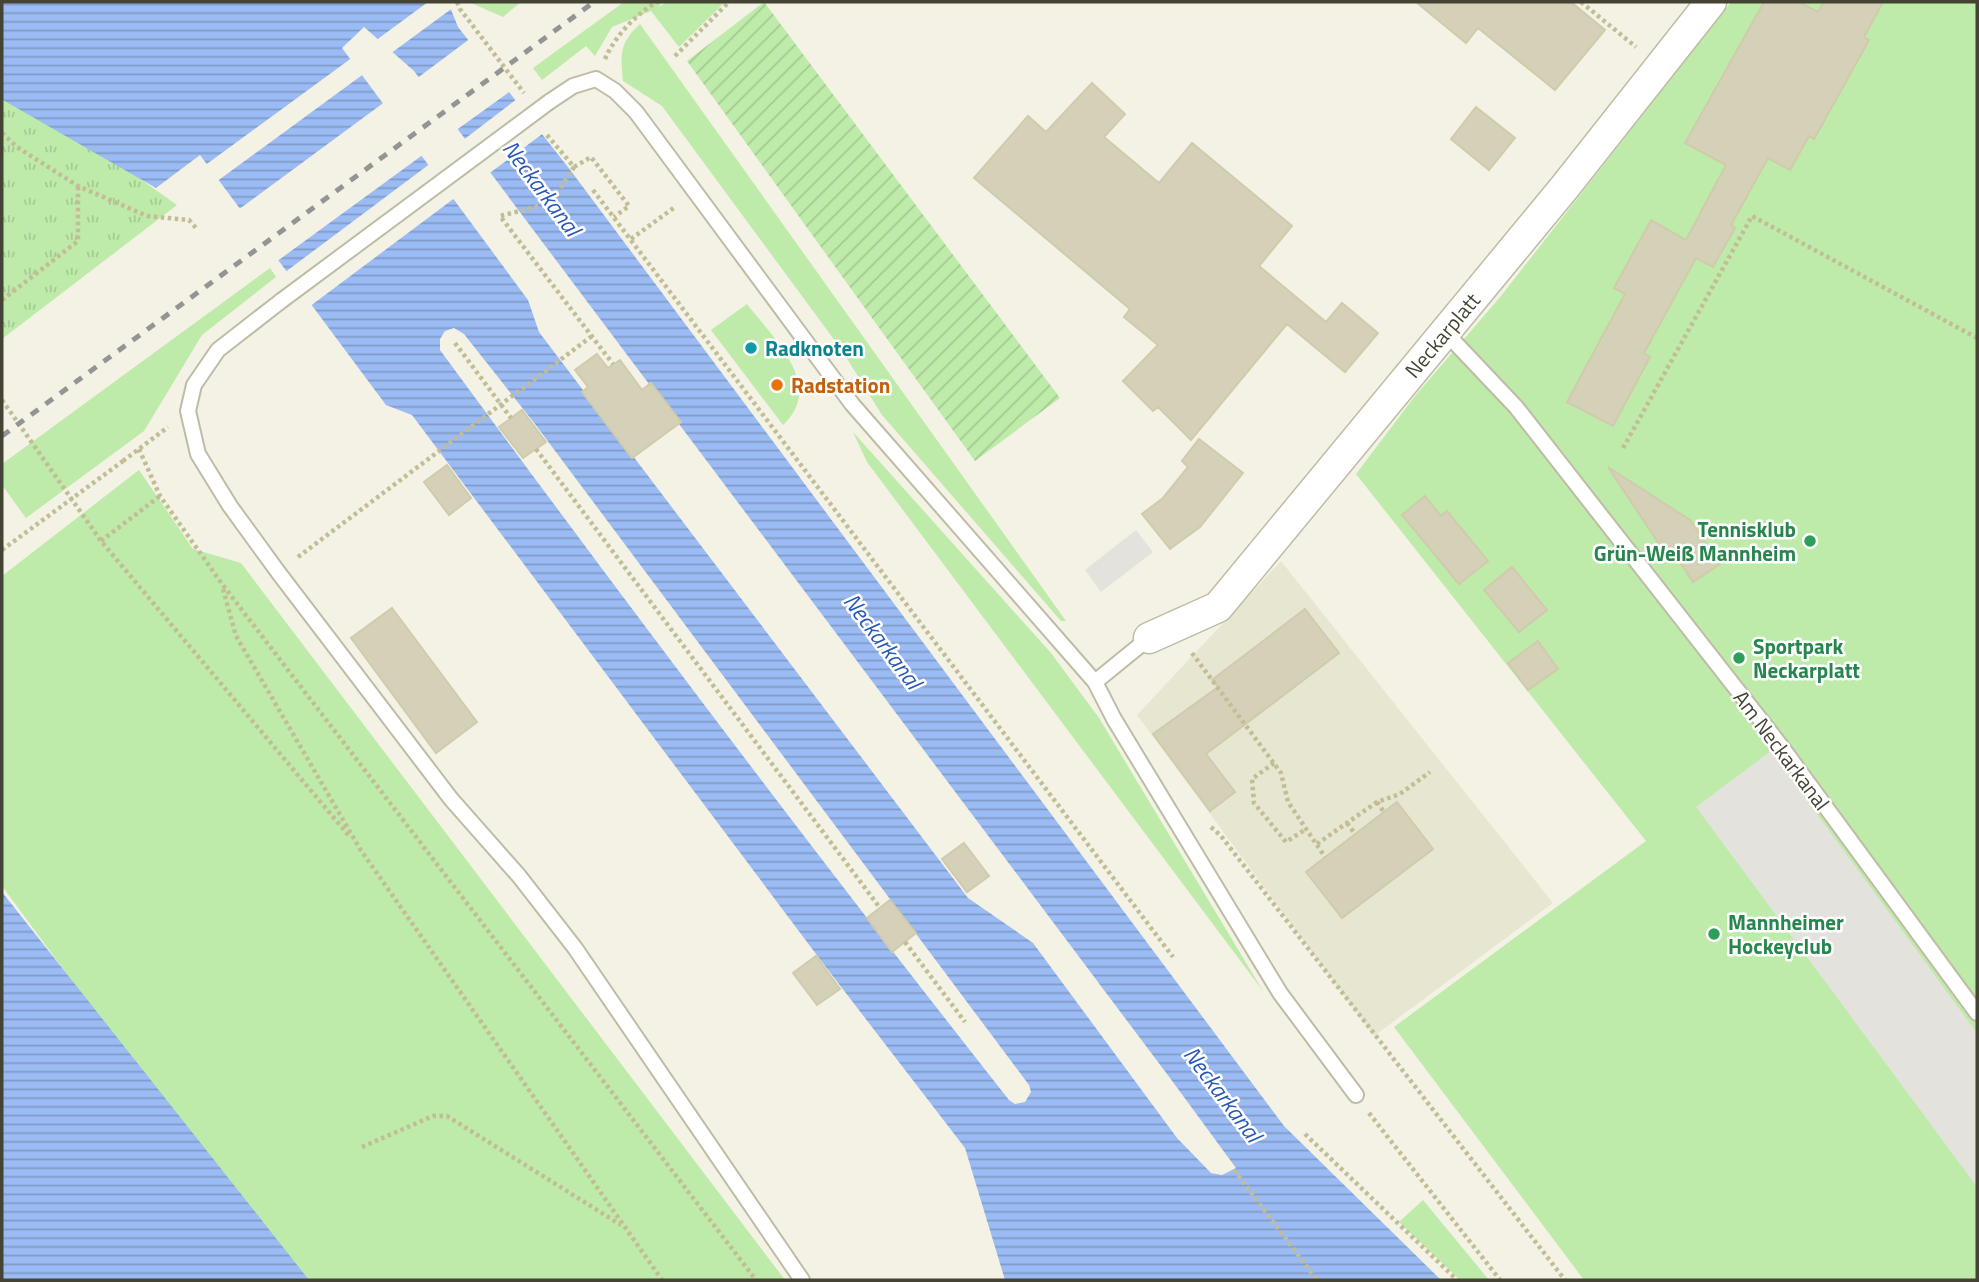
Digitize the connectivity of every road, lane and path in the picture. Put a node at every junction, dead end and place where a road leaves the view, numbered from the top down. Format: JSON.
{"nodes":[{"id":1,"x":457,"y":2,"type":"edge"},
{"id":2,"x":657,"y":2,"type":"edge"},
{"id":3,"x":729,"y":2,"type":"edge"},
{"id":4,"x":1581,"y":2,"type":"edge"},
{"id":5,"x":1709,"y":3,"type":"edge"},
{"id":6,"x":675,"y":56,"type":"dead end"},
{"id":7,"x":1661,"y":67,"type":"junction"},
{"id":8,"x":596,"y":79,"type":"junction"},
{"id":9,"x":532,"y":103,"type":"dead end"},
{"id":10,"x":553,"y":130,"type":"dead end"},
{"id":11,"x":2,"y":133,"type":"edge"},
{"id":12,"x":574,"y":167,"type":"junction"},
{"id":13,"x":78,"y":186,"type":"junction"},
{"id":14,"x":593,"y":190,"type":"dead end"},
{"id":15,"x":696,"y":192,"type":"junction"},
{"id":16,"x":614,"y":217,"type":"junction"},
{"id":17,"x":196,"y":228,"type":"dead end"},
{"id":18,"x":631,"y":239,"type":"junction"},
{"id":19,"x":2,"y":300,"type":"edge"},
{"id":20,"x":1445,"y":332,"type":"junction"},
{"id":21,"x":592,"y":336,"type":"junction"},
{"id":22,"x":1977,"y":338,"type":"edge"},
{"id":23,"x":455,"y":343,"type":"dead end"},
{"id":24,"x":613,"y":364,"type":"dead end"},
{"id":25,"x":2,"y":400,"type":"edge"},
{"id":26,"x":502,"y":404,"type":"junction"},
{"id":27,"x":188,"y":411,"type":"junction"},
{"id":28,"x":511,"y":418,"type":"dead end"},
{"id":29,"x":1623,"y":448,"type":"dead end"},
{"id":30,"x":139,"y":449,"type":"junction"},
{"id":31,"x":536,"y":449,"type":"dead end"},
{"id":32,"x":160,"y":496,"type":"junction"},
{"id":33,"x":101,"y":541,"type":"junction"},
{"id":34,"x":2,"y":550,"type":"edge"},
{"id":35,"x":278,"y":572,"type":"junction"},
{"id":36,"x":222,"y":584,"type":"junction"},
{"id":37,"x":1161,"y":632,"type":"junction"},
{"id":38,"x":1095,"y":682,"type":"junction"},
{"id":39,"x":1274,"y":763,"type":"junction"},
{"id":40,"x":1430,"y":772,"type":"dead end"},
{"id":41,"x":1377,"y":802,"type":"junction"},
{"id":42,"x":1384,"y":812,"type":"dead end"},
{"id":43,"x":1201,"y":818,"type":"dead end"},
{"id":44,"x":1347,"y":823,"type":"junction"},
{"id":45,"x":1306,"y":829,"type":"junction"},
{"id":46,"x":1355,"y":834,"type":"dead end"},
{"id":47,"x":1317,"y":844,"type":"junction"},
{"id":48,"x":360,"y":849,"type":"junction"},
{"id":49,"x":1325,"y":857,"type":"dead end"},
{"id":50,"x":880,"y":908,"type":"dead end"},
{"id":51,"x":905,"y":942,"type":"dead end"},
{"id":52,"x":1173,"y":957,"type":"dead end"},
{"id":53,"x":1977,"y":1013,"type":"edge"},
{"id":54,"x":965,"y":1022,"type":"dead end"},
{"id":55,"x":1356,"y":1095,"type":"joint"},
{"id":56,"x":1305,"y":1135,"type":"dead end"},
{"id":57,"x":362,"y":1146,"type":"dead end"},
{"id":58,"x":1234,"y":1170,"type":"dead end"},
{"id":59,"x":625,"y":1227,"type":"junction"},
{"id":60,"x":662,"y":1280,"type":"edge"},
{"id":61,"x":756,"y":1280,"type":"edge"},
{"id":62,"x":802,"y":1280,"type":"edge"},
{"id":63,"x":1317,"y":1280,"type":"edge"},
{"id":64,"x":1457,"y":1280,"type":"edge"},
{"id":65,"x":1500,"y":1280,"type":"edge"},
{"id":66,"x":1565,"y":1280,"type":"edge"}],
"edges":[{"from":1,"to":9,"type":"path"},
{"from":2,"to":8,"type":"path"},
{"from":3,"to":6,"type":"path"},
{"from":4,"to":7,"type":"path"},
{"from":5,"to":7,"type":"street","name":"Neckarplatt"},
{"from":7,"to":20,"type":"street","name":"Neckarplatt"},
{"from":8,"to":15,"type":"lane"},
{"from":8,"to":27,"type":"lane","bridge":true},
{"from":10,"to":12,"type":"path"},
{"from":11,"to":13,"type":"path"},
{"from":12,"to":16,"type":"path"},
{"from":12,"to":21,"type":"path"},
{"from":13,"to":17,"type":"path"},
{"from":13,"to":19,"type":"path"},
{"from":14,"to":16,"type":"path"},
{"from":15,"to":18,"type":"path"},
{"from":15,"to":38,"type":"lane"},
{"from":16,"to":18,"type":"path"},
{"from":18,"to":52,"type":"path"},
{"from":20,"to":37,"type":"street","name":"Neckarplatt"},
{"from":20,"to":53,"type":"lane","name":"Am Neckarkanal"},
{"from":21,"to":24,"type":"path"},
{"from":21,"to":26,"type":"path"},
{"from":22,"to":29,"type":"path"},
{"from":23,"to":26,"type":"path"},
{"from":25,"to":33,"type":"path"},
{"from":26,"to":28,"type":"path"},
{"from":26,"to":35,"type":"path"},
{"from":27,"to":30,"type":"path"},
{"from":27,"to":35,"type":"lane"},
{"from":30,"to":32,"type":"path"},
{"from":30,"to":34,"type":"path","bridge":true},
{"from":31,"to":50,"type":"path"},
{"from":32,"to":33,"type":"path"},
{"from":32,"to":36,"type":"path"},
{"from":33,"to":48,"type":"path"},
{"from":35,"to":62,"type":"lane"},
{"from":36,"to":48,"type":"path"},
{"from":36,"to":61,"type":"path"},
{"from":37,"to":38,"type":"lane"},
{"from":37,"to":39,"type":"path"},
{"from":38,"to":55,"type":"lane"},
{"from":39,"to":45,"type":"path"},
{"from":39,"to":45,"type":"path"},
{"from":40,"to":41,"type":"path"},
{"from":41,"to":42,"type":"path"},
{"from":41,"to":44,"type":"path"},
{"from":43,"to":66,"type":"path"},
{"from":44,"to":46,"type":"path"},
{"from":44,"to":47,"type":"path"},
{"from":45,"to":47,"type":"path"},
{"from":47,"to":49,"type":"path"},
{"from":48,"to":59,"type":"path"},
{"from":51,"to":54,"type":"path"},
{"from":55,"to":65,"type":"path"},
{"from":56,"to":64,"type":"path"},
{"from":57,"to":59,"type":"path"},
{"from":58,"to":63,"type":"path"},
{"from":59,"to":60,"type":"path"}]}
